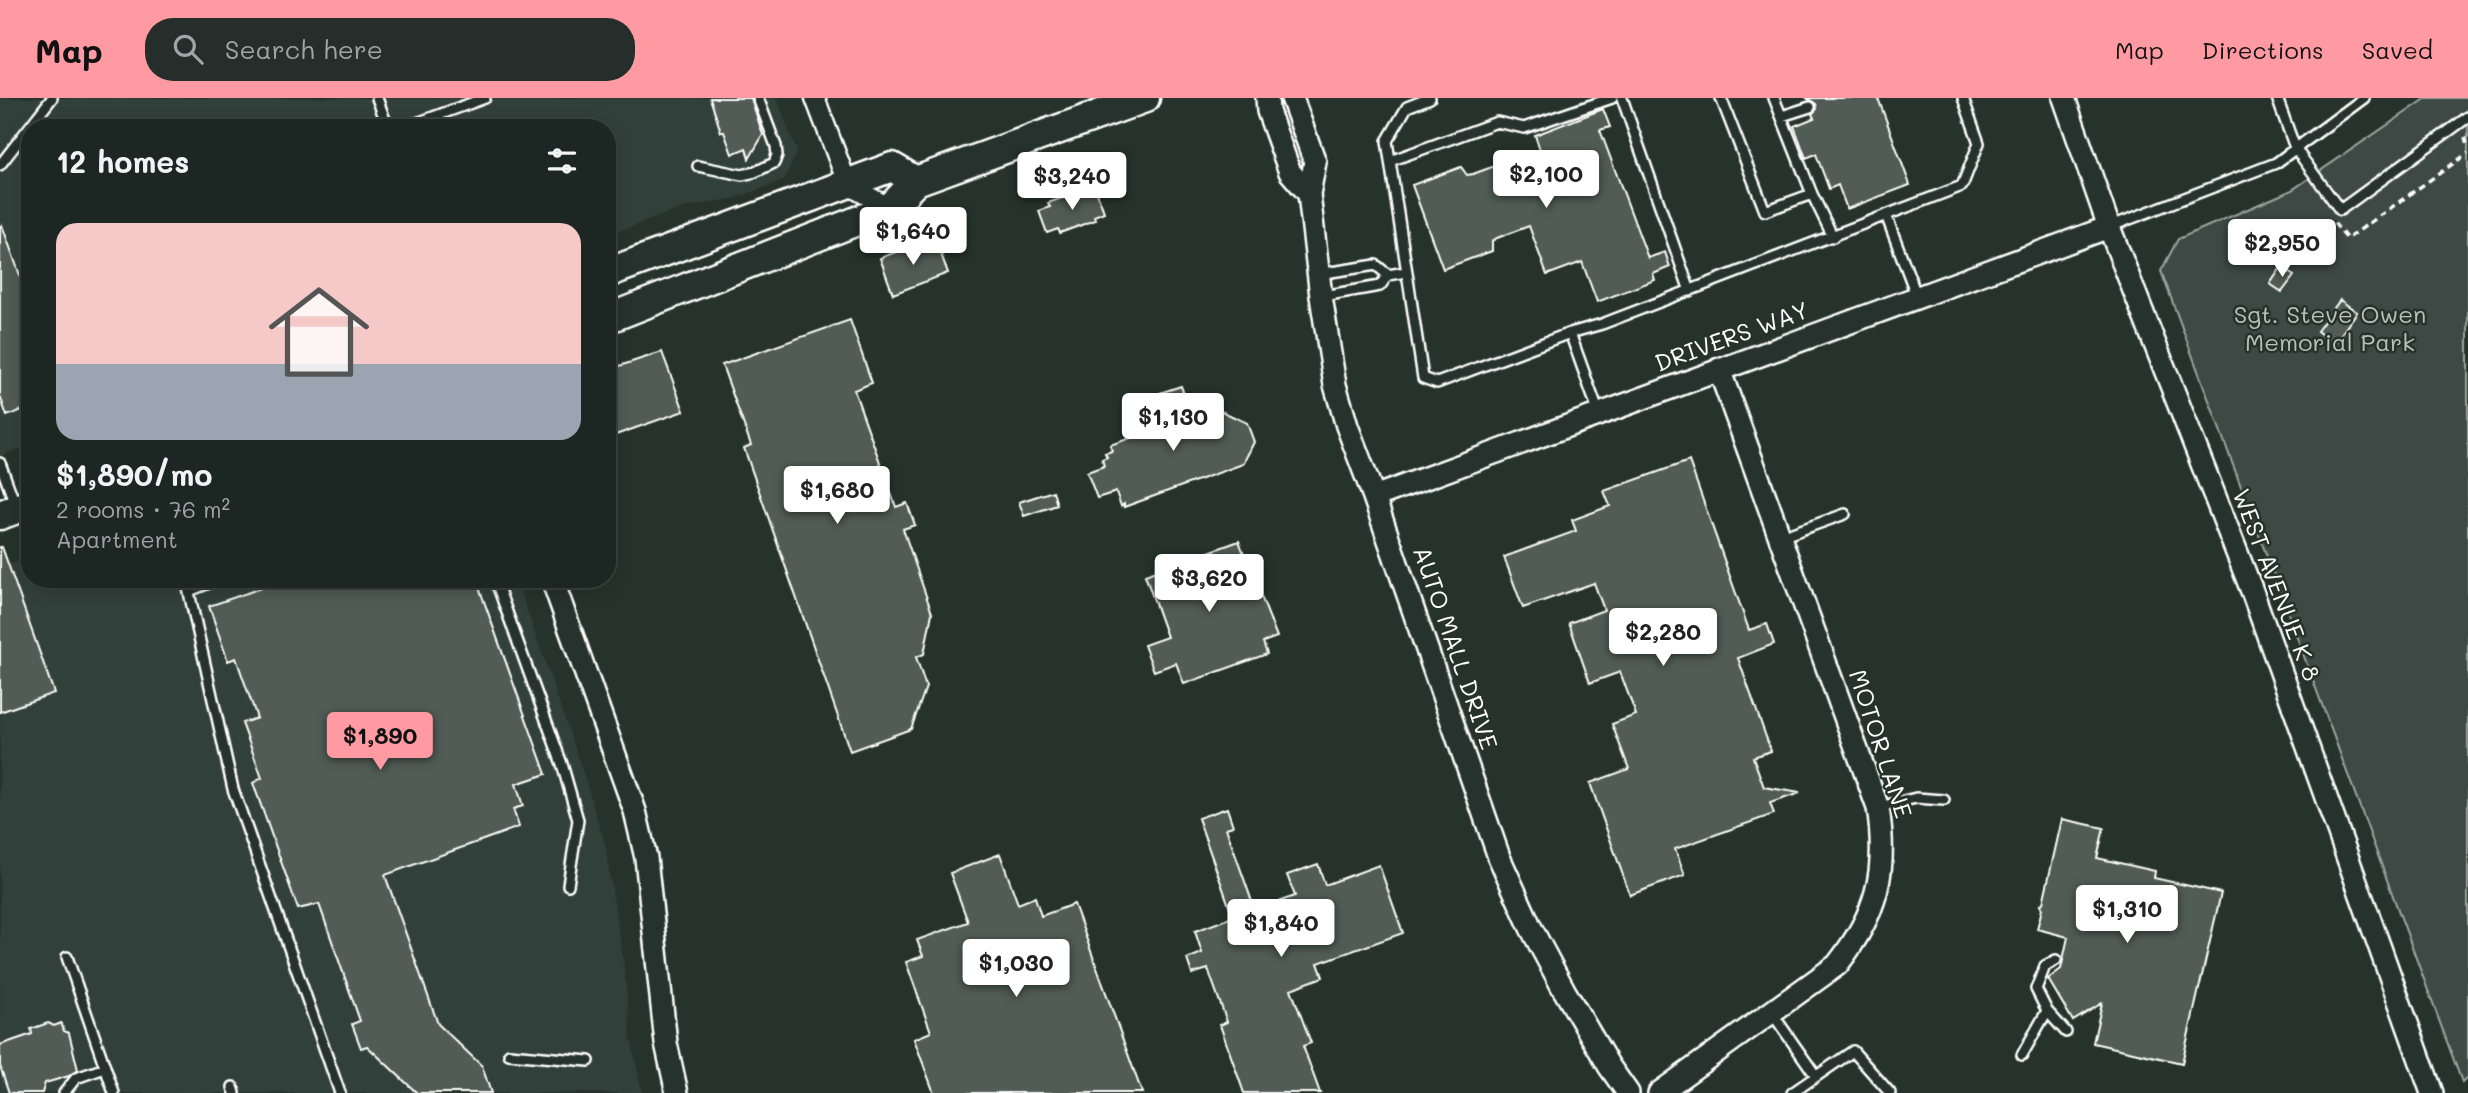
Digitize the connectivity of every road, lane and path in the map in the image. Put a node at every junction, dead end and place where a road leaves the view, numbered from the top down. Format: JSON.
{"nodes":[{"id":1,"x":52,"y":98,"type":"edge"},
{"id":2,"x":377,"y":98,"type":"edge"},
{"id":3,"x":485,"y":98,"type":"edge"},
{"id":4,"x":758,"y":98,"type":"edge"},
{"id":5,"x":815,"y":98,"type":"edge"},
{"id":6,"x":1145,"y":98,"type":"edge"},
{"id":7,"x":1267,"y":98,"type":"edge"},
{"id":8,"x":1292,"y":98,"type":"edge"},
{"id":9,"x":1430,"y":98,"type":"edge"},
{"id":10,"x":1612,"y":98,"type":"edge"},
{"id":11,"x":1622,"y":98,"type":"edge"},
{"id":12,"x":1721,"y":98,"type":"edge"},
{"id":13,"x":1774,"y":98,"type":"edge"},
{"id":14,"x":1963,"y":98,"type":"edge"},
{"id":15,"x":2064,"y":98,"type":"edge"},
{"id":16,"x":2277,"y":98,"type":"edge"},
{"id":17,"x":2364,"y":98,"type":"edge"},
{"id":18,"x":2349,"y":102,"type":"edge"},
{"id":19,"x":1810,"y":107,"type":"dead end"},
{"id":20,"x":1782,"y":116,"type":"junction"},
{"id":21,"x":2468,"y":117,"type":"edge"},
{"id":22,"x":36,"y":119,"type":"edge"},
{"id":23,"x":385,"y":119,"type":"edge"},
{"id":24,"x":428,"y":119,"type":"edge"},
{"id":25,"x":2468,"y":135,"type":"edge"},
{"id":26,"x":21,"y":138,"type":"edge"},
{"id":27,"x":2295,"y":148,"type":"junction"},
{"id":28,"x":2468,"y":150,"type":"edge"},
{"id":29,"x":1390,"y":161,"type":"junction"},
{"id":30,"x":0,"y":165,"type":"edge"},
{"id":31,"x":698,"y":166,"type":"dead end"},
{"id":32,"x":916,"y":181,"type":"junction"},
{"id":33,"x":848,"y":185,"type":"junction"},
{"id":34,"x":1310,"y":194,"type":"junction"},
{"id":35,"x":1812,"y":194,"type":"junction"},
{"id":36,"x":890,"y":208,"type":"junction"},
{"id":37,"x":1886,"y":215,"type":"junction"},
{"id":38,"x":2109,"y":227,"type":"junction"},
{"id":39,"x":1833,"y":237,"type":"junction"},
{"id":40,"x":2347,"y":239,"type":"dead end"},
{"id":41,"x":616,"y":270,"type":"edge"},
{"id":42,"x":1406,"y":272,"type":"junction"},
{"id":43,"x":1318,"y":274,"type":"junction"},
{"id":44,"x":1388,"y":275,"type":"junction"},
{"id":45,"x":1690,"y":290,"type":"junction"},
{"id":46,"x":1321,"y":296,"type":"junction"},
{"id":47,"x":1917,"y":297,"type":"junction"},
{"id":48,"x":655,"y":301,"type":"junction"},
{"id":49,"x":616,"y":316,"type":"edge"},
{"id":50,"x":1570,"y":333,"type":"junction"},
{"id":51,"x":1719,"y":369,"type":"junction"},
{"id":52,"x":1599,"y":414,"type":"junction"},
{"id":53,"x":0,"y":463,"type":"edge"},
{"id":54,"x":1374,"y":496,"type":"junction"},
{"id":55,"x":15,"y":510,"type":"edge"},
{"id":56,"x":1845,"y":514,"type":"dead end"},
{"id":57,"x":1781,"y":537,"type":"junction"},
{"id":58,"x":188,"y":588,"type":"edge"},
{"id":59,"x":196,"y":588,"type":"edge"},
{"id":60,"x":498,"y":588,"type":"edge"},
{"id":61,"x":555,"y":588,"type":"edge"},
{"id":62,"x":189,"y":591,"type":"junction"},
{"id":63,"x":1944,"y":800,"type":"dead end"},
{"id":64,"x":1878,"y":808,"type":"junction"},
{"id":65,"x":568,"y":885,"type":"dead end"},
{"id":66,"x":68,"y":957,"type":"dead end"},
{"id":67,"x":2056,"y":960,"type":"dead end"},
{"id":68,"x":2047,"y":1011,"type":"junction"},
{"id":69,"x":1772,"y":1013,"type":"junction"},
{"id":70,"x":2066,"y":1032,"type":"dead end"},
{"id":71,"x":509,"y":1054,"type":"dead end"},
{"id":72,"x":2022,"y":1055,"type":"dead end"},
{"id":73,"x":589,"y":1061,"type":"dead end"},
{"id":74,"x":105,"y":1068,"type":"junction"},
{"id":75,"x":1816,"y":1076,"type":"junction"},
{"id":76,"x":64,"y":1093,"type":"edge"},
{"id":77,"x":114,"y":1093,"type":"edge"},
{"id":78,"x":340,"y":1093,"type":"edge"},
{"id":79,"x":677,"y":1093,"type":"edge"},
{"id":80,"x":1628,"y":1093,"type":"edge"},
{"id":81,"x":1659,"y":1093,"type":"edge"},
{"id":82,"x":1792,"y":1093,"type":"edge"},
{"id":83,"x":1890,"y":1093,"type":"edge"},
{"id":84,"x":2432,"y":1093,"type":"edge"}],
"edges":[{"from":1,"to":22,"type":"lane"},
{"from":2,"to":23,"type":"lane"},
{"from":3,"to":24,"type":"lane"},
{"from":4,"to":31,"type":"lane"},
{"from":5,"to":33,"type":"street"},
{"from":6,"to":32,"type":"main road"},
{"from":7,"to":34,"type":"street"},
{"from":8,"to":34,"type":"street","name":"AUTO MALL DRIVE"},
{"from":9,"to":29,"type":"lane"},
{"from":10,"to":29,"type":"lane"},
{"from":11,"to":45,"type":"lane"},
{"from":12,"to":35,"type":"lane"},
{"from":13,"to":20,"type":"lane"},
{"from":14,"to":37,"type":"lane"},
{"from":15,"to":38,"type":"street","name":"WEST AVENUE K 8"},
{"from":16,"to":27,"type":"lane"},
{"from":17,"to":18,"type":"lane"},
{"from":18,"to":27,"type":"lane"},
{"from":19,"to":20,"type":"lane"},
{"from":20,"to":35,"type":"lane"},
{"from":21,"to":27,"type":"lane"},
{"from":25,"to":28,"type":"path"},
{"from":26,"to":30,"type":"lane"},
{"from":27,"to":38,"type":"lane"},
{"from":28,"to":40,"type":"path"},
{"from":29,"to":42,"type":"lane"},
{"from":32,"to":33,"type":"main road"},
{"from":32,"to":36,"type":"main road"},
{"from":33,"to":36,"type":"street"},
{"from":33,"to":41,"type":"main road"},
{"from":33,"to":48,"type":"main road"},
{"from":34,"to":43,"type":"street","name":"AUTO MALL DRIVE"},
{"from":35,"to":39,"type":"lane"},
{"from":36,"to":48,"type":"main road"},
{"from":37,"to":39,"type":"lane"},
{"from":37,"to":47,"type":"lane"},
{"from":38,"to":47,"type":"street","name":"DRIVERS WAY"},
{"from":38,"to":84,"type":"street","name":"WEST AVENUE K 8"},
{"from":39,"to":45,"type":"lane"},
{"from":42,"to":44,"type":"lane"},
{"from":42,"to":50,"type":"lane"},
{"from":43,"to":44,"type":"lane"},
{"from":43,"to":46,"type":"street","name":"AUTO MALL DRIVE"},
{"from":44,"to":46,"type":"lane"},
{"from":45,"to":50,"type":"lane"},
{"from":46,"to":54,"type":"street","name":"AUTO MALL DRIVE"},
{"from":47,"to":51,"type":"street","name":"DRIVERS WAY"},
{"from":48,"to":49,"type":"main road"},
{"from":50,"to":52,"type":"lane"},
{"from":51,"to":52,"type":"street","name":"DRIVERS WAY"},
{"from":51,"to":57,"type":"street","name":"MOTOR LANE"},
{"from":52,"to":54,"type":"street","name":"DRIVERS WAY"},
{"from":53,"to":55,"type":"lane"},
{"from":54,"to":80,"type":"street","name":"AUTO MALL DRIVE"},
{"from":56,"to":57,"type":"lane"},
{"from":57,"to":64,"type":"street","name":"MOTOR LANE"},
{"from":58,"to":62,"type":"lane"},
{"from":59,"to":62,"type":"lane"},
{"from":60,"to":65,"type":"lane"},
{"from":61,"to":79,"type":"street"},
{"from":62,"to":78,"type":"lane"},
{"from":63,"to":64,"type":"lane"},
{"from":64,"to":69,"type":"street","name":"MOTOR LANE"},
{"from":66,"to":74,"type":"lane"},
{"from":67,"to":68,"type":"lane"},
{"from":68,"to":70,"type":"lane"},
{"from":68,"to":72,"type":"lane"},
{"from":69,"to":75,"type":"lane"},
{"from":69,"to":81,"type":"street","name":"MOTOR LANE"},
{"from":71,"to":73,"type":"lane"},
{"from":74,"to":76,"type":"lane"},
{"from":74,"to":77,"type":"lane"},
{"from":75,"to":82,"type":"lane"},
{"from":75,"to":83,"type":"lane"}]}
